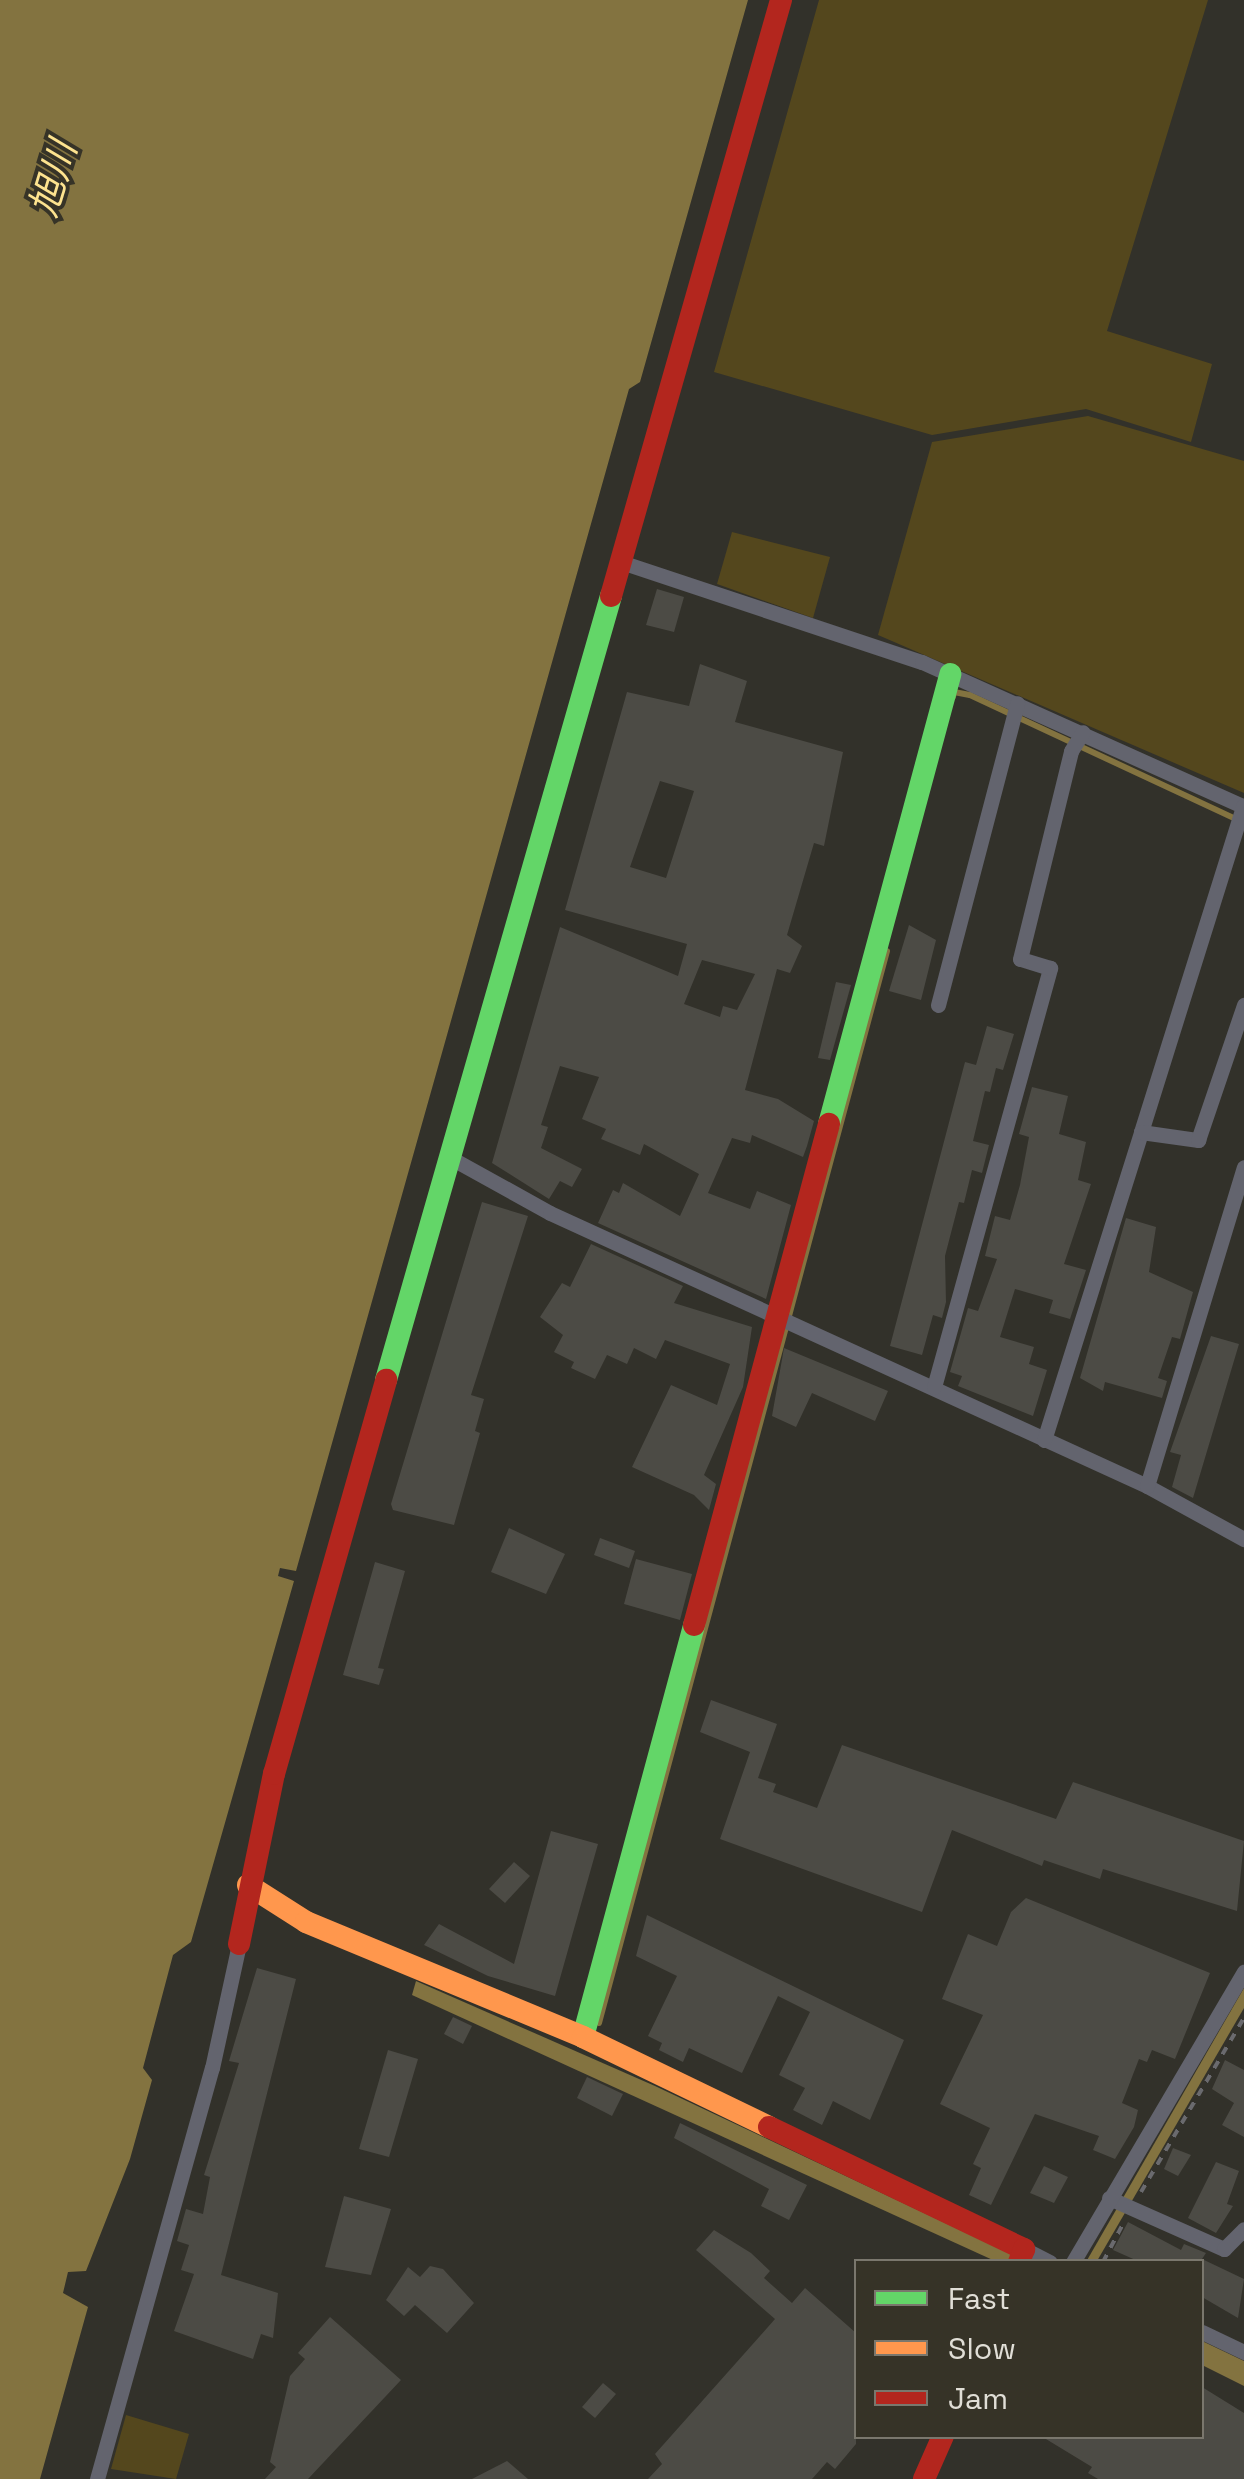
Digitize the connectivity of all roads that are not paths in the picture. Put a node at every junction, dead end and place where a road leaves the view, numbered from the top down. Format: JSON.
{"nodes":[{"id":1,"x":782,"y":0,"type":"edge"},
{"id":2,"x":621,"y":562,"type":"junction"},
{"id":3,"x":950,"y":674,"type":"junction"},
{"id":4,"x":1013,"y":710,"type":"junction"},
{"id":5,"x":1078,"y":740,"type":"junction"},
{"id":6,"x":1239,"y":823,"type":"edge"},
{"id":7,"x":938,"y":1004,"type":"dead end"},
{"id":8,"x":1244,"y":1006,"type":"edge"},
{"id":9,"x":1140,"y":1132,"type":"junction"},
{"id":10,"x":448,"y":1157,"type":"junction"},
{"id":11,"x":1244,"y":1167,"type":"edge"},
{"id":12,"x":788,"y":1320,"type":"junction"},
{"id":13,"x":934,"y":1387,"type":"junction"},
{"id":14,"x":1044,"y":1440,"type":"junction"},
{"id":15,"x":1147,"y":1486,"type":"junction"},
{"id":16,"x":1244,"y":1539,"type":"edge"},
{"id":17,"x":248,"y":1885,"type":"junction"},
{"id":18,"x":239,"y":1944,"type":"joint"},
{"id":19,"x":1244,"y":1972,"type":"edge"},
{"id":20,"x":583,"y":2037,"type":"junction"},
{"id":21,"x":1121,"y":2203,"type":"junction"},
{"id":22,"x":1244,"y":2229,"type":"edge"},
{"id":23,"x":1021,"y":2255,"type":"edge"},
{"id":24,"x":1075,"y":2259,"type":"edge"},
{"id":25,"x":1204,"y":2333,"type":"edge"},
{"id":26,"x":1244,"y":2352,"type":"edge"},
{"id":27,"x":942,"y":2439,"type":"edge"},
{"id":28,"x":97,"y":2479,"type":"edge"},
{"id":29,"x":924,"y":2479,"type":"edge"}],
"edges":[{"from":1,"to":2,"type":"street"},
{"from":2,"to":3,"type":"street"},
{"from":2,"to":10,"type":"street"},
{"from":3,"to":4,"type":"street"},
{"from":3,"to":12,"type":"street"},
{"from":4,"to":5,"type":"street"},
{"from":4,"to":7,"type":"street"},
{"from":5,"to":6,"type":"street"},
{"from":5,"to":13,"type":"street"},
{"from":6,"to":9,"type":"street"},
{"from":8,"to":9,"type":"street"},
{"from":9,"to":14,"type":"street"},
{"from":10,"to":12,"type":"street"},
{"from":10,"to":17,"type":"street"},
{"from":11,"to":15,"type":"street"},
{"from":12,"to":13,"type":"street"},
{"from":12,"to":20,"type":"street"},
{"from":13,"to":14,"type":"street"},
{"from":14,"to":15,"type":"street"},
{"from":15,"to":16,"type":"street"},
{"from":17,"to":18,"type":"street"},
{"from":17,"to":20,"type":"street"},
{"from":18,"to":28,"type":"street"},
{"from":19,"to":21,"type":"street"},
{"from":20,"to":23,"type":"street"},
{"from":21,"to":22,"type":"street"},
{"from":21,"to":24,"type":"street"},
{"from":25,"to":26,"type":"street"},
{"from":27,"to":29,"type":"street"}]}
